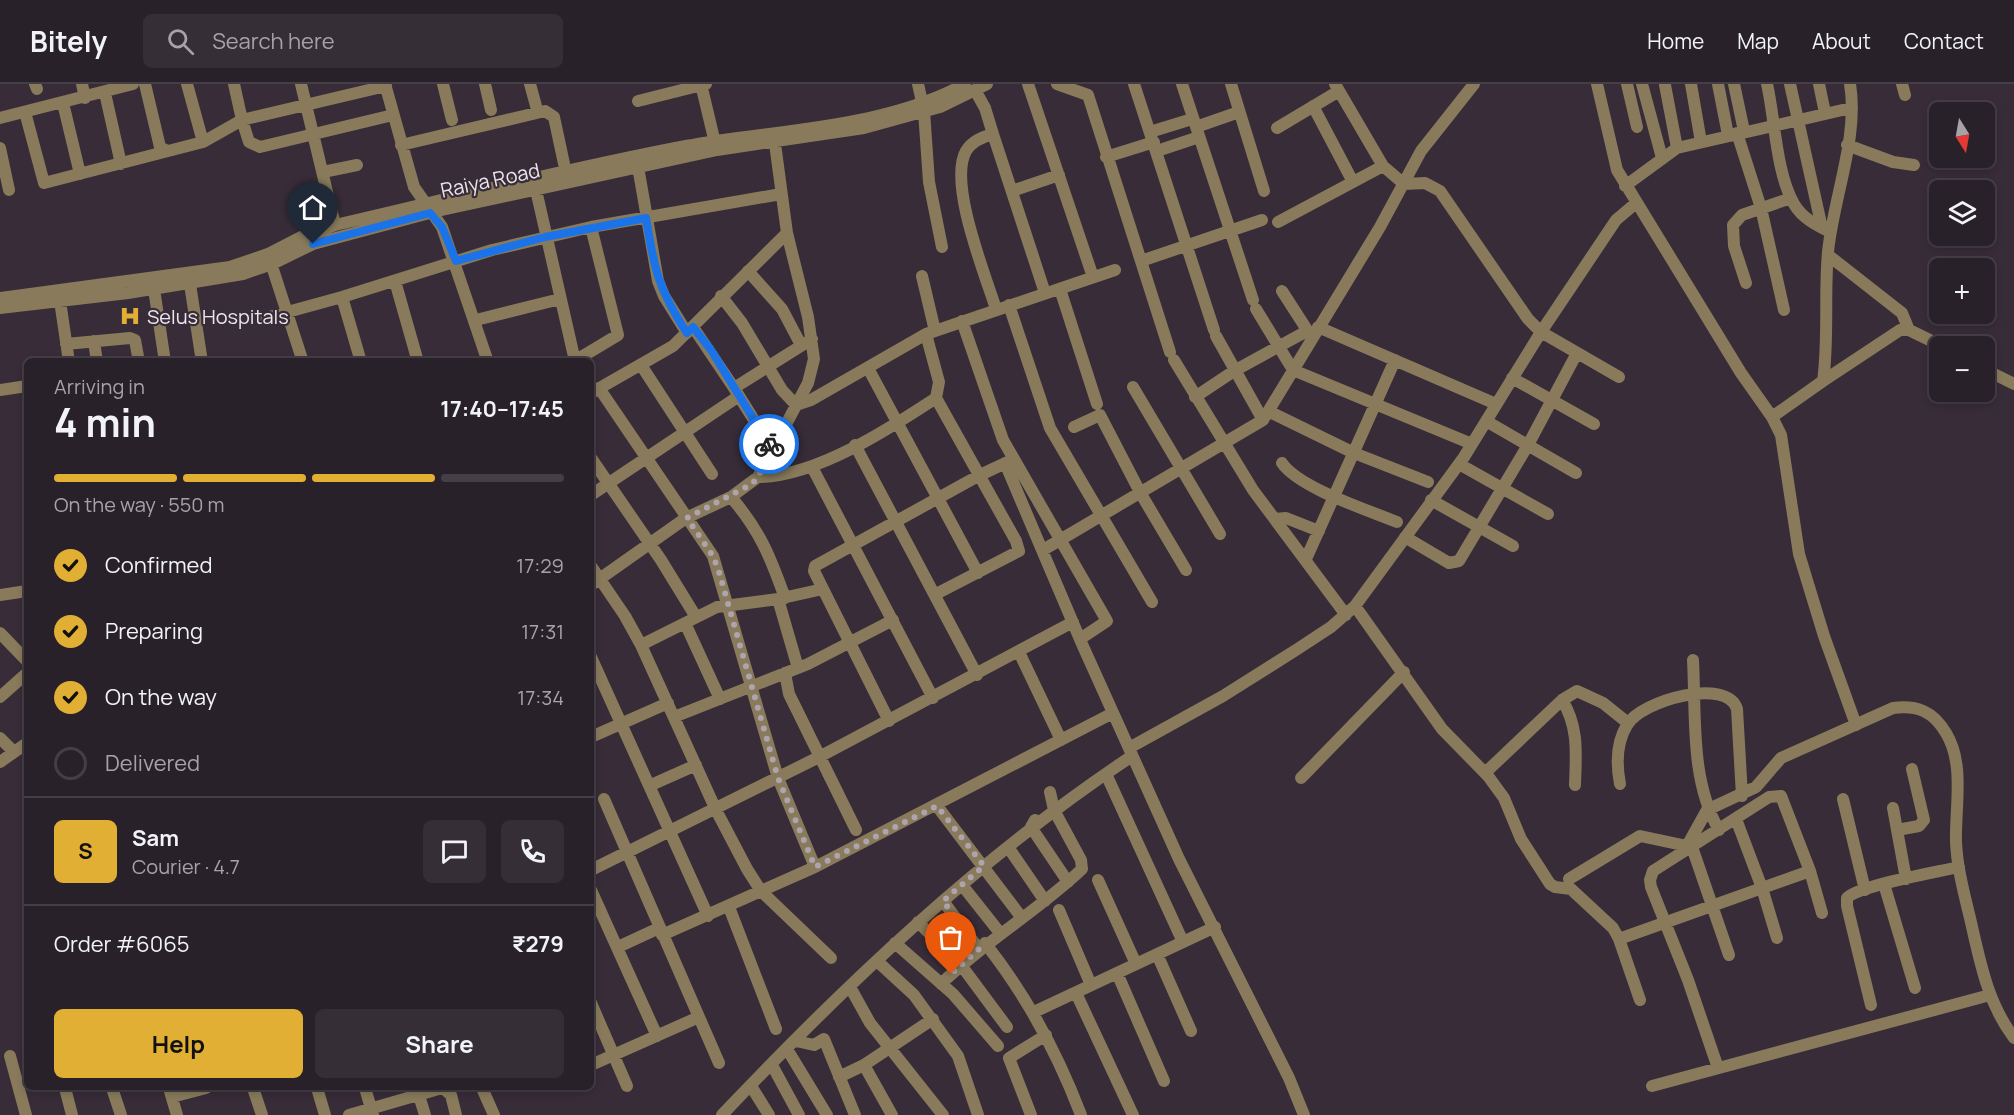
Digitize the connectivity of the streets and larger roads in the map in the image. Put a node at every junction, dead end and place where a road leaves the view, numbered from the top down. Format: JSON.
{"nodes":[{"id":1,"x":82,"y":84,"type":"edge"},
{"id":2,"x":133,"y":84,"type":"edge"},
{"id":3,"x":145,"y":84,"type":"edge"},
{"id":4,"x":187,"y":84,"type":"edge"},
{"id":5,"x":234,"y":84,"type":"edge"},
{"id":6,"x":301,"y":84,"type":"edge"},
{"id":7,"x":443,"y":84,"type":"edge"},
{"id":8,"x":485,"y":84,"type":"edge"},
{"id":9,"x":530,"y":84,"type":"edge"},
{"id":10,"x":702,"y":84,"type":"edge"},
{"id":11,"x":918,"y":84,"type":"edge"},
{"id":12,"x":987,"y":84,"type":"edge"},
{"id":13,"x":1028,"y":84,"type":"edge"},
{"id":14,"x":1057,"y":84,"type":"edge"},
{"id":15,"x":1134,"y":84,"type":"edge"},
{"id":16,"x":1182,"y":84,"type":"edge"},
{"id":17,"x":1231,"y":84,"type":"edge"},
{"id":18,"x":1474,"y":84,"type":"edge"},
{"id":19,"x":1597,"y":84,"type":"edge"},
{"id":20,"x":1627,"y":84,"type":"edge"},
{"id":21,"x":1642,"y":84,"type":"edge"},
{"id":22,"x":1691,"y":84,"type":"edge"},
{"id":23,"x":1718,"y":84,"type":"edge"},
{"id":24,"x":1734,"y":84,"type":"edge"},
{"id":25,"x":1790,"y":84,"type":"edge"},
{"id":26,"x":1819,"y":84,"type":"edge"},
{"id":27,"x":1850,"y":84,"type":"edge"},
{"id":28,"x":1665,"y":85,"type":"edge"},
{"id":29,"x":1771,"y":85,"type":"edge"},
{"id":30,"x":380,"y":86,"type":"edge"},
{"id":31,"x":970,"y":87,"type":"edge"},
{"id":32,"x":1337,"y":87,"type":"edge"},
{"id":33,"x":105,"y":93,"type":"junction"},
{"id":34,"x":84,"y":98,"type":"junction"},
{"id":35,"x":638,"y":101,"type":"dead end"},
{"id":36,"x":63,"y":103,"type":"junction"},
{"id":37,"x":306,"y":104,"type":"junction"},
{"id":38,"x":536,"y":106,"type":"dead end"},
{"id":39,"x":1313,"y":106,"type":"junction"},
{"id":40,"x":923,"y":107,"type":"junction"},
{"id":41,"x":1851,"y":108,"type":"junction"},
{"id":42,"x":491,"y":110,"type":"dead end"},
{"id":43,"x":25,"y":112,"type":"junction"},
{"id":44,"x":1239,"y":112,"type":"junction"},
{"id":45,"x":1825,"y":113,"type":"junction"},
{"id":46,"x":393,"y":115,"type":"junction"},
{"id":47,"x":0,"y":118,"type":"edge"},
{"id":48,"x":1798,"y":119,"type":"junction"},
{"id":49,"x":242,"y":120,"type":"junction"},
{"id":50,"x":452,"y":120,"type":"dead end"},
{"id":51,"x":1775,"y":123,"type":"junction"},
{"id":52,"x":1196,"y":128,"type":"junction"},
{"id":53,"x":1277,"y":128,"type":"dead end"},
{"id":54,"x":1637,"y":128,"type":"dead end"},
{"id":55,"x":1737,"y":133,"type":"junction"},
{"id":56,"x":993,"y":134,"type":"junction"},
{"id":57,"x":313,"y":135,"type":"junction"},
{"id":58,"x":774,"y":137,"type":"junction"},
{"id":59,"x":203,"y":142,"type":"junction"},
{"id":60,"x":1153,"y":142,"type":"junction"},
{"id":61,"x":1701,"y":142,"type":"junction"},
{"id":62,"x":401,"y":145,"type":"junction"},
{"id":63,"x":716,"y":145,"type":"junction"},
{"id":64,"x":1846,"y":145,"type":"junction"},
{"id":65,"x":0,"y":148,"type":"edge"},
{"id":66,"x":1677,"y":148,"type":"junction"},
{"id":67,"x":167,"y":151,"type":"junction"},
{"id":68,"x":1106,"y":157,"type":"junction"},
{"id":69,"x":1662,"y":158,"type":"junction"},
{"id":70,"x":637,"y":162,"type":"junction"},
{"id":71,"x":121,"y":164,"type":"junction"},
{"id":72,"x":357,"y":165,"type":"dead end"},
{"id":73,"x":1914,"y":165,"type":"dead end"},
{"id":74,"x":1383,"y":166,"type":"junction"},
{"id":75,"x":323,"y":172,"type":"junction"},
{"id":76,"x":566,"y":173,"type":"junction"},
{"id":77,"x":80,"y":174,"type":"junction"},
{"id":78,"x":1059,"y":175,"type":"junction"},
{"id":79,"x":1353,"y":182,"type":"junction"},
{"id":80,"x":1404,"y":184,"type":"junction"},
{"id":81,"x":1625,"y":186,"type":"junction"},
{"id":82,"x":9,"y":190,"type":"dead end"},
{"id":83,"x":536,"y":190,"type":"junction"},
{"id":84,"x":1012,"y":191,"type":"junction"},
{"id":85,"x":1264,"y":191,"type":"dead end"},
{"id":86,"x":781,"y":194,"type":"junction"},
{"id":87,"x":1791,"y":198,"type":"junction"},
{"id":88,"x":1636,"y":203,"type":"junction"},
{"id":89,"x":1761,"y":208,"type":"junction"},
{"id":90,"x":427,"y":209,"type":"junction"},
{"id":91,"x":646,"y":218,"type":"junction"},
{"id":92,"x":1262,"y":220,"type":"dead end"},
{"id":93,"x":1278,"y":222,"type":"dead end"},
{"id":94,"x":335,"y":225,"type":"junction"},
{"id":95,"x":591,"y":227,"type":"junction"},
{"id":96,"x":1231,"y":230,"type":"junction"},
{"id":97,"x":1826,"y":230,"type":"junction"},
{"id":98,"x":787,"y":233,"type":"junction"},
{"id":99,"x":545,"y":237,"type":"junction"},
{"id":100,"x":1188,"y":246,"type":"junction"},
{"id":101,"x":942,"y":247,"type":"dead end"},
{"id":102,"x":1827,"y":255,"type":"junction"},
{"id":103,"x":270,"y":259,"type":"junction"},
{"id":104,"x":456,"y":261,"type":"junction"},
{"id":105,"x":1141,"y":261,"type":"junction"},
{"id":106,"x":1115,"y":270,"type":"dead end"},
{"id":107,"x":748,"y":271,"type":"junction"},
{"id":108,"x":922,"y":276,"type":"dead end"},
{"id":109,"x":1093,"y":277,"type":"junction"},
{"id":110,"x":395,"y":281,"type":"junction"},
{"id":111,"x":1746,"y":283,"type":"dead end"},
{"id":112,"x":190,"y":284,"type":"junction"},
{"id":113,"x":1060,"y":288,"type":"junction"},
{"id":114,"x":153,"y":289,"type":"junction"},
{"id":115,"x":1282,"y":291,"type":"dead end"},
{"id":116,"x":1045,"y":293,"type":"junction"},
{"id":117,"x":59,"y":295,"type":"junction"},
{"id":118,"x":721,"y":296,"type":"junction"},
{"id":119,"x":342,"y":297,"type":"junction"},
{"id":120,"x":0,"y":298,"type":"edge"},
{"id":121,"x":560,"y":299,"type":"junction"},
{"id":122,"x":1009,"y":305,"type":"junction"},
{"id":123,"x":0,"y":308,"type":"edge"},
{"id":124,"x":996,"y":309,"type":"junction"},
{"id":125,"x":1784,"y":310,"type":"dead end"},
{"id":126,"x":288,"y":312,"type":"junction"},
{"id":127,"x":262,"y":319,"type":"dead end"},
{"id":128,"x":476,"y":320,"type":"junction"},
{"id":129,"x":962,"y":321,"type":"junction"},
{"id":130,"x":690,"y":330,"type":"junction"},
{"id":131,"x":1909,"y":330,"type":"junction"},
{"id":132,"x":1312,"y":332,"type":"junction"},
{"id":133,"x":1541,"y":332,"type":"junction"},
{"id":134,"x":930,"y":333,"type":"junction"},
{"id":135,"x":1929,"y":340,"type":"edge"},
{"id":136,"x":94,"y":341,"type":"junction"},
{"id":137,"x":806,"y":342,"type":"junction"},
{"id":138,"x":66,"y":344,"type":"junction"},
{"id":139,"x":1278,"y":346,"type":"junction"},
{"id":140,"x":1577,"y":352,"type":"junction"},
{"id":141,"x":68,"y":358,"type":"edge"},
{"id":142,"x":96,"y":358,"type":"edge"},
{"id":143,"x":138,"y":358,"type":"edge"},
{"id":144,"x":164,"y":358,"type":"edge"},
{"id":145,"x":201,"y":358,"type":"edge"},
{"id":146,"x":302,"y":358,"type":"edge"},
{"id":147,"x":360,"y":358,"type":"edge"},
{"id":148,"x":417,"y":358,"type":"edge"},
{"id":149,"x":487,"y":358,"type":"edge"},
{"id":150,"x":573,"y":358,"type":"edge"},
{"id":151,"x":579,"y":358,"type":"edge"},
{"id":152,"x":1395,"y":360,"type":"junction"},
{"id":153,"x":641,"y":365,"type":"junction"},
{"id":154,"x":768,"y":366,"type":"junction"},
{"id":155,"x":868,"y":368,"type":"junction"},
{"id":156,"x":1234,"y":370,"type":"junction"},
{"id":157,"x":1293,"y":370,"type":"junction"},
{"id":158,"x":1995,"y":374,"type":"edge"},
{"id":159,"x":1619,"y":377,"type":"dead end"},
{"id":160,"x":1512,"y":378,"type":"junction"},
{"id":161,"x":1823,"y":381,"type":"junction"},
{"id":162,"x":2014,"y":384,"type":"edge"},
{"id":163,"x":24,"y":386,"type":"edge"},
{"id":164,"x":1133,"y":387,"type":"dead end"},
{"id":165,"x":0,"y":390,"type":"edge"},
{"id":166,"x":595,"y":391,"type":"edge"},
{"id":167,"x":737,"y":392,"type":"junction"},
{"id":168,"x":1195,"y":397,"type":"junction"},
{"id":169,"x":936,"y":398,"type":"junction"},
{"id":170,"x":1552,"y":400,"type":"junction"},
{"id":171,"x":1097,"y":404,"type":"dead end"},
{"id":172,"x":1496,"y":404,"type":"junction"},
{"id":173,"x":796,"y":405,"type":"junction"},
{"id":174,"x":1375,"y":406,"type":"junction"},
{"id":175,"x":1267,"y":416,"type":"junction"},
{"id":176,"x":1772,"y":417,"type":"junction"},
{"id":177,"x":897,"y":421,"type":"junction"},
{"id":178,"x":1486,"y":421,"type":"junction"},
{"id":179,"x":1594,"y":424,"type":"dead end"},
{"id":180,"x":1074,"y":427,"type":"dead end"},
{"id":181,"x":685,"y":431,"type":"junction"},
{"id":182,"x":1472,"y":444,"type":"junction"},
{"id":183,"x":855,"y":445,"type":"junction"},
{"id":184,"x":1224,"y":445,"type":"junction"},
{"id":185,"x":1528,"y":446,"type":"junction"},
{"id":186,"x":772,"y":449,"type":"junction"},
{"id":187,"x":1354,"y":453,"type":"junction"},
{"id":188,"x":647,"y":458,"type":"junction"},
{"id":189,"x":1009,"y":461,"type":"junction"},
{"id":190,"x":594,"y":462,"type":"edge"},
{"id":191,"x":1282,"y":463,"type":"dead end"},
{"id":192,"x":1459,"y":464,"type":"junction"},
{"id":193,"x":812,"y":467,"type":"junction"},
{"id":194,"x":1182,"y":470,"type":"junction"},
{"id":195,"x":1576,"y":473,"type":"dead end"},
{"id":196,"x":712,"y":474,"type":"dead end"},
{"id":197,"x":980,"y":475,"type":"junction"},
{"id":198,"x":758,"y":477,"type":"junction"},
{"id":199,"x":1428,"y":482,"type":"dead end"},
{"id":200,"x":608,"y":483,"type":"junction"},
{"id":201,"x":1502,"y":488,"type":"junction"},
{"id":202,"x":594,"y":493,"type":"edge"},
{"id":203,"x":1141,"y":494,"type":"junction"},
{"id":204,"x":1334,"y":496,"type":"junction"},
{"id":205,"x":731,"y":497,"type":"junction"},
{"id":206,"x":939,"y":497,"type":"junction"},
{"id":207,"x":1431,"y":500,"type":"junction"},
{"id":208,"x":1548,"y":514,"type":"dead end"},
{"id":209,"x":687,"y":518,"type":"junction"},
{"id":210,"x":1101,"y":518,"type":"junction"},
{"id":211,"x":1275,"y":519,"type":"junction"},
{"id":212,"x":897,"y":520,"type":"junction"},
{"id":213,"x":1397,"y":522,"type":"dead end"},
{"id":214,"x":1479,"y":527,"type":"junction"},
{"id":215,"x":1319,"y":531,"type":"junction"},
{"id":216,"x":1220,"y":534,"type":"dead end"},
{"id":217,"x":1405,"y":537,"type":"junction"},
{"id":218,"x":1062,"y":540,"type":"junction"},
{"id":219,"x":650,"y":543,"type":"junction"},
{"id":220,"x":854,"y":544,"type":"junction"},
{"id":221,"x":1513,"y":546,"type":"dead end"},
{"id":222,"x":1043,"y":550,"type":"junction"},
{"id":223,"x":1306,"y":559,"type":"junction"},
{"id":224,"x":1186,"y":570,"type":"dead end"},
{"id":225,"x":978,"y":573,"type":"junction"},
{"id":226,"x":595,"y":582,"type":"edge"},
{"id":227,"x":823,"y":589,"type":"junction"},
{"id":228,"x":24,"y":594,"type":"edge"},
{"id":229,"x":936,"y":594,"type":"junction"},
{"id":230,"x":0,"y":595,"type":"edge"},
{"id":231,"x":781,"y":599,"type":"junction"},
{"id":232,"x":1152,"y":603,"type":"dead end"},
{"id":233,"x":728,"y":605,"type":"junction"},
{"id":234,"x":1355,"y":606,"type":"junction"},
{"id":235,"x":1346,"y":615,"type":"junction"},
{"id":236,"x":691,"y":620,"type":"junction"},
{"id":237,"x":893,"y":620,"type":"junction"},
{"id":238,"x":1072,"y":622,"type":"junction"},
{"id":239,"x":0,"y":633,"type":"edge"},
{"id":240,"x":1080,"y":639,"type":"junction"},
{"id":241,"x":850,"y":643,"type":"junction"},
{"id":242,"x":640,"y":645,"type":"junction"},
{"id":243,"x":1019,"y":652,"type":"junction"},
{"id":244,"x":24,"y":658,"type":"edge"},
{"id":245,"x":1693,"y":660,"type":"dead end"},
{"id":246,"x":594,"y":663,"type":"edge"},
{"id":247,"x":798,"y":668,"type":"junction"},
{"id":248,"x":1404,"y":672,"type":"junction"},
{"id":249,"x":785,"y":673,"type":"junction"},
{"id":250,"x":977,"y":675,"type":"junction"},
{"id":251,"x":24,"y":676,"type":"edge"},
{"id":252,"x":750,"y":686,"type":"junction"},
{"id":253,"x":1695,"y":695,"type":"junction"},
{"id":254,"x":0,"y":697,"type":"edge"},
{"id":255,"x":933,"y":698,"type":"junction"},
{"id":256,"x":720,"y":699,"type":"junction"},
{"id":257,"x":1562,"y":700,"type":"junction"},
{"id":258,"x":668,"y":703,"type":"junction"},
{"id":259,"x":1113,"y":713,"type":"junction"},
{"id":260,"x":674,"y":717,"type":"junction"},
{"id":261,"x":889,"y":721,"type":"junction"},
{"id":262,"x":1628,"y":723,"type":"junction"},
{"id":263,"x":622,"y":724,"type":"junction"},
{"id":264,"x":1856,"y":725,"type":"junction"},
{"id":265,"x":594,"y":736,"type":"edge"},
{"id":266,"x":0,"y":738,"type":"edge"},
{"id":267,"x":1060,"y":740,"type":"junction"},
{"id":268,"x":24,"y":744,"type":"edge"},
{"id":269,"x":14,"y":752,"type":"junction"},
{"id":270,"x":1131,"y":752,"type":"junction"},
{"id":271,"x":819,"y":757,"type":"junction"},
{"id":272,"x":0,"y":762,"type":"edge"},
{"id":273,"x":696,"y":765,"type":"junction"},
{"id":274,"x":1912,"y":769,"type":"dead end"},
{"id":275,"x":1485,"y":772,"type":"junction"},
{"id":276,"x":1106,"y":774,"type":"junction"},
{"id":277,"x":778,"y":778,"type":"junction"},
{"id":278,"x":1300,"y":778,"type":"dead end"},
{"id":279,"x":1620,"y":784,"type":"dead end"},
{"id":280,"x":651,"y":785,"type":"junction"},
{"id":281,"x":1575,"y":785,"type":"dead end"},
{"id":282,"x":1050,"y":792,"type":"dead end"},
{"id":283,"x":1742,"y":796,"type":"junction"},
{"id":284,"x":604,"y":799,"type":"dead end"},
{"id":285,"x":1843,"y":799,"type":"dead end"},
{"id":286,"x":937,"y":806,"type":"junction"},
{"id":287,"x":1893,"y":807,"type":"dead end"},
{"id":288,"x":716,"y":810,"type":"junction"},
{"id":289,"x":1054,"y":810,"type":"junction"},
{"id":290,"x":1707,"y":810,"type":"junction"},
{"id":291,"x":1037,"y":814,"type":"dead end"},
{"id":292,"x":1736,"y":819,"type":"junction"},
{"id":293,"x":1031,"y":827,"type":"junction"},
{"id":294,"x":856,"y":830,"type":"dead end"},
{"id":295,"x":1719,"y":830,"type":"junction"},
{"id":296,"x":1897,"y":830,"type":"junction"},
{"id":297,"x":671,"y":832,"type":"junction"},
{"id":298,"x":1689,"y":846,"type":"junction"},
{"id":299,"x":1008,"y":847,"type":"junction"},
{"id":300,"x":628,"y":853,"type":"junction"},
{"id":301,"x":984,"y":866,"type":"junction"},
{"id":302,"x":815,"y":867,"type":"junction"},
{"id":303,"x":1959,"y":867,"type":"junction"},
{"id":304,"x":594,"y":869,"type":"edge"},
{"id":305,"x":1810,"y":871,"type":"junction"},
{"id":306,"x":1569,"y":879,"type":"dead end"},
{"id":307,"x":1906,"y":879,"type":"junction"},
{"id":308,"x":1098,"y":880,"type":"dead end"},
{"id":309,"x":1068,"y":882,"type":"junction"},
{"id":310,"x":962,"y":885,"type":"junction"},
{"id":311,"x":1884,"y":885,"type":"junction"},
{"id":312,"x":1762,"y":888,"type":"junction"},
{"id":313,"x":1865,"y":890,"type":"junction"},
{"id":314,"x":762,"y":891,"type":"junction"},
{"id":315,"x":594,"y":896,"type":"edge"},
{"id":316,"x":943,"y":901,"type":"junction"},
{"id":317,"x":1045,"y":901,"type":"junction"},
{"id":318,"x":1712,"y":906,"type":"junction"},
{"id":319,"x":729,"y":907,"type":"junction"},
{"id":320,"x":1059,"y":910,"type":"dead end"},
{"id":321,"x":1822,"y":913,"type":"dead end"},
{"id":322,"x":708,"y":916,"type":"junction"},
{"id":323,"x":1022,"y":918,"type":"junction"},
{"id":324,"x":918,"y":922,"type":"junction"},
{"id":325,"x":1664,"y":923,"type":"junction"},
{"id":326,"x":660,"y":932,"type":"junction"},
{"id":327,"x":1217,"y":932,"type":"junction"},
{"id":328,"x":1000,"y":933,"type":"junction"},
{"id":329,"x":1777,"y":938,"type":"dead end"},
{"id":330,"x":1619,"y":939,"type":"junction"},
{"id":331,"x":1183,"y":942,"type":"junction"},
{"id":332,"x":895,"y":943,"type":"junction"},
{"id":333,"x":618,"y":946,"type":"junction"},
{"id":334,"x":982,"y":946,"type":"junction"},
{"id":335,"x":1157,"y":954,"type":"junction"},
{"id":336,"x":1729,"y":956,"type":"dead end"},
{"id":337,"x":831,"y":958,"type":"dead end"},
{"id":338,"x":877,"y":960,"type":"junction"},
{"id":339,"x":1136,"y":964,"type":"junction"},
{"id":340,"x":961,"y":965,"type":"junction"},
{"id":341,"x":1117,"y":973,"type":"junction"},
{"id":342,"x":941,"y":984,"type":"junction"},
{"id":343,"x":1091,"y":985,"type":"junction"},
{"id":344,"x":850,"y":987,"type":"junction"},
{"id":345,"x":1915,"y":988,"type":"dead end"},
{"id":346,"x":1076,"y":993,"type":"junction"},
{"id":347,"x":1990,"y":995,"type":"junction"},
{"id":348,"x":1640,"y":999,"type":"dead end"},
{"id":349,"x":1871,"y":1005,"type":"dead end"},
{"id":350,"x":594,"y":1010,"type":"edge"},
{"id":351,"x":1034,"y":1012,"type":"junction"},
{"id":352,"x":699,"y":1017,"type":"junction"},
{"id":353,"x":933,"y":1019,"type":"junction"},
{"id":354,"x":1007,"y":1027,"type":"dead end"},
{"id":355,"x":776,"y":1029,"type":"dead end"},
{"id":356,"x":1191,"y":1031,"type":"dead end"},
{"id":357,"x":1046,"y":1035,"type":"junction"},
{"id":358,"x":657,"y":1036,"type":"junction"},
{"id":359,"x":2014,"y":1038,"type":"edge"},
{"id":360,"x":791,"y":1045,"type":"junction"},
{"id":361,"x":998,"y":1046,"type":"dead end"},
{"id":362,"x":891,"y":1048,"type":"junction"},
{"id":363,"x":613,"y":1055,"type":"junction"},
{"id":364,"x":10,"y":1056,"type":"dead end"},
{"id":365,"x":719,"y":1063,"type":"dead end"},
{"id":366,"x":594,"y":1064,"type":"edge"},
{"id":367,"x":772,"y":1065,"type":"junction"},
{"id":368,"x":864,"y":1065,"type":"junction"},
{"id":369,"x":1718,"y":1068,"type":"junction"},
{"id":370,"x":839,"y":1077,"type":"junction"},
{"id":371,"x":1164,"y":1081,"type":"dead end"},
{"id":372,"x":627,"y":1086,"type":"dead end"},
{"id":373,"x":751,"y":1086,"type":"junction"},
{"id":374,"x":1652,"y":1086,"type":"dead end"},
{"id":375,"x":65,"y":1090,"type":"edge"},
{"id":376,"x":113,"y":1090,"type":"edge"},
{"id":377,"x":188,"y":1090,"type":"edge"},
{"id":378,"x":254,"y":1090,"type":"edge"},
{"id":379,"x":318,"y":1090,"type":"edge"},
{"id":380,"x":366,"y":1090,"type":"edge"},
{"id":381,"x":445,"y":1090,"type":"edge"},
{"id":382,"x":483,"y":1090,"type":"edge"},
{"id":383,"x":418,"y":1091,"type":"edge"},
{"id":384,"x":171,"y":1092,"type":"edge"},
{"id":385,"x":372,"y":1112,"type":"edge"},
{"id":386,"x":730,"y":1112,"type":"edge"},
{"id":387,"x":26,"y":1115,"type":"edge"},
{"id":388,"x":72,"y":1115,"type":"edge"},
{"id":389,"x":121,"y":1115,"type":"edge"},
{"id":390,"x":177,"y":1115,"type":"edge"},
{"id":391,"x":262,"y":1115,"type":"edge"},
{"id":392,"x":325,"y":1115,"type":"edge"},
{"id":393,"x":349,"y":1115,"type":"edge"},
{"id":394,"x":425,"y":1115,"type":"edge"},
{"id":395,"x":456,"y":1115,"type":"edge"},
{"id":396,"x":494,"y":1115,"type":"edge"},
{"id":397,"x":769,"y":1115,"type":"edge"},
{"id":398,"x":798,"y":1115,"type":"edge"},
{"id":399,"x":827,"y":1115,"type":"edge"},
{"id":400,"x":855,"y":1115,"type":"edge"},
{"id":401,"x":892,"y":1115,"type":"edge"},
{"id":402,"x":943,"y":1115,"type":"edge"},
{"id":403,"x":978,"y":1115,"type":"edge"},
{"id":404,"x":1031,"y":1115,"type":"edge"},
{"id":405,"x":1081,"y":1115,"type":"edge"},
{"id":406,"x":1133,"y":1115,"type":"edge"},
{"id":407,"x":1304,"y":1115,"type":"edge"},
{"id":408,"x":1312,"y":1115,"type":"edge"}],
"edges":[{"from":1,"to":34,"type":"street"},
{"from":2,"to":33,"type":"street"},
{"from":3,"to":67,"type":"street"},
{"from":4,"to":59,"type":"street"},
{"from":5,"to":49,"type":"street"},
{"from":6,"to":37,"type":"street"},
{"from":7,"to":50,"type":"street"},
{"from":8,"to":42,"type":"street"},
{"from":9,"to":38,"type":"street"},
{"from":10,"to":35,"type":"street"},
{"from":10,"to":63,"type":"street"},
{"from":11,"to":40,"type":"street"},
{"from":12,"to":31,"type":"street","name":"Raiya Road"},
{"from":13,"to":78,"type":"street"},
{"from":14,"to":68,"type":"street"},
{"from":15,"to":60,"type":"street"},
{"from":16,"to":52,"type":"street"},
{"from":17,"to":44,"type":"street"},
{"from":18,"to":80,"type":"street"},
{"from":19,"to":81,"type":"street"},
{"from":20,"to":54,"type":"street"},
{"from":21,"to":69,"type":"street"},
{"from":22,"to":61,"type":"street"},
{"from":23,"to":55,"type":"street"},
{"from":24,"to":55,"type":"street"},
{"from":25,"to":48,"type":"street"},
{"from":26,"to":45,"type":"street"},
{"from":27,"to":41,"type":"street"},
{"from":28,"to":66,"type":"street"},
{"from":29,"to":51,"type":"street"},
{"from":30,"to":37,"type":"street"},
{"from":30,"to":46,"type":"street"},
{"from":31,"to":40,"type":"street","name":"Raiya Road"},
{"from":31,"to":56,"type":"street"},
{"from":32,"to":39,"type":"street"},
{"from":32,"to":74,"type":"street"},
{"from":33,"to":34,"type":"street"},
{"from":33,"to":71,"type":"street"},
{"from":34,"to":36,"type":"street"},
{"from":36,"to":43,"type":"street"},
{"from":36,"to":77,"type":"street"},
{"from":37,"to":49,"type":"street"},
{"from":37,"to":57,"type":"street"},
{"from":39,"to":53,"type":"street"},
{"from":39,"to":79,"type":"street"},
{"from":40,"to":58,"type":"street","name":"Raiya Road"},
{"from":40,"to":101,"type":"street"},
{"from":41,"to":45,"type":"street"},
{"from":41,"to":64,"type":"street"},
{"from":43,"to":47,"type":"street"},
{"from":43,"to":77,"type":"street"},
{"from":44,"to":52,"type":"street"},
{"from":44,"to":85,"type":"street"},
{"from":45,"to":48,"type":"street"},
{"from":46,"to":57,"type":"street"},
{"from":46,"to":62,"type":"street"},
{"from":48,"to":51,"type":"street"},
{"from":48,"to":97,"type":"street"},
{"from":49,"to":57,"type":"street"},
{"from":49,"to":59,"type":"street"},
{"from":51,"to":55,"type":"street"},
{"from":51,"to":87,"type":"street"},
{"from":52,"to":60,"type":"street"},
{"from":52,"to":60,"type":"street"},
{"from":52,"to":96,"type":"street"},
{"from":55,"to":61,"type":"street"},
{"from":55,"to":89,"type":"street"},
{"from":56,"to":84,"type":"street"},
{"from":56,"to":124,"type":"street"},
{"from":57,"to":75,"type":"street"},
{"from":58,"to":63,"type":"street","name":"Raiya Road"},
{"from":58,"to":86,"type":"street"},
{"from":59,"to":67,"type":"street"},
{"from":60,"to":68,"type":"street"},
{"from":60,"to":100,"type":"street"},
{"from":61,"to":66,"type":"street"},
{"from":62,"to":76,"type":"street"},
{"from":62,"to":90,"type":"street"},
{"from":63,"to":70,"type":"street","name":"Raiya Road"},
{"from":64,"to":73,"type":"street"},
{"from":64,"to":97,"type":"street"},
{"from":65,"to":82,"type":"street"},
{"from":66,"to":69,"type":"street"},
{"from":67,"to":71,"type":"street"},
{"from":68,"to":105,"type":"street"},
{"from":69,"to":81,"type":"street"},
{"from":70,"to":76,"type":"street","name":"Raiya Road"},
{"from":70,"to":83,"type":"street","name":"Raiya Road"},
{"from":70,"to":91,"type":"street"},
{"from":71,"to":77,"type":"street"},
{"from":72,"to":75,"type":"street"},
{"from":74,"to":79,"type":"street"},
{"from":74,"to":80,"type":"street"},
{"from":75,"to":94,"type":"street"},
{"from":76,"to":90,"type":"street","name":"Raiya Road"},
{"from":78,"to":84,"type":"street"},
{"from":78,"to":109,"type":"street"},
{"from":79,"to":93,"type":"street"},
{"from":80,"to":132,"type":"street"},
{"from":80,"to":133,"type":"street"},
{"from":81,"to":88,"type":"street"},
{"from":83,"to":90,"type":"street","name":"Raiya Road"},
{"from":83,"to":99,"type":"street"},
{"from":84,"to":116,"type":"street"},
{"from":86,"to":91,"type":"street"},
{"from":86,"to":98,"type":"street"},
{"from":87,"to":89,"type":"street"},
{"from":87,"to":97,"type":"street"},
{"from":88,"to":133,"type":"street"},
{"from":88,"to":176,"type":"street"},
{"from":89,"to":111,"type":"street"},
{"from":89,"to":125,"type":"street"},
{"from":90,"to":94,"type":"street","name":"Raiya Road"},
{"from":90,"to":103,"type":"street","name":"Raiya Road"},
{"from":90,"to":104,"type":"street"},
{"from":91,"to":95,"type":"street"},
{"from":91,"to":130,"type":"street"},
{"from":92,"to":96,"type":"street"},
{"from":94,"to":103,"type":"street","name":"Raiya Road"},
{"from":95,"to":99,"type":"street"},
{"from":95,"to":151,"type":"street"},
{"from":96,"to":100,"type":"street"},
{"from":96,"to":139,"type":"street"},
{"from":97,"to":102,"type":"street"},
{"from":98,"to":107,"type":"street"},
{"from":98,"to":137,"type":"street"},
{"from":99,"to":104,"type":"street"},
{"from":99,"to":121,"type":"street"},
{"from":100,"to":105,"type":"street"},
{"from":100,"to":156,"type":"street"},
{"from":102,"to":131,"type":"street"},
{"from":102,"to":161,"type":"street"},
{"from":103,"to":112,"type":"street","name":"Raiya Road"},
{"from":103,"to":117,"type":"street","name":"Raiya Road"},
{"from":103,"to":126,"type":"street"},
{"from":104,"to":110,"type":"street"},
{"from":104,"to":128,"type":"street"},
{"from":105,"to":168,"type":"street"},
{"from":106,"to":109,"type":"street"},
{"from":107,"to":118,"type":"street"},
{"from":107,"to":137,"type":"street"},
{"from":108,"to":134,"type":"street"},
{"from":109,"to":113,"type":"street"},
{"from":110,"to":119,"type":"street"},
{"from":110,"to":148,"type":"street"},
{"from":112,"to":114,"type":"street","name":"Raiya Road"},
{"from":112,"to":145,"type":"street"},
{"from":113,"to":116,"type":"street"},
{"from":113,"to":171,"type":"street"},
{"from":114,"to":117,"type":"street","name":"Raiya Road"},
{"from":114,"to":144,"type":"street"},
{"from":115,"to":132,"type":"street"},
{"from":116,"to":122,"type":"street"},
{"from":117,"to":120,"type":"street","name":"Raiya Road"},
{"from":117,"to":123,"type":"street","name":"Raiya Road"},
{"from":117,"to":138,"type":"street"},
{"from":118,"to":130,"type":"street"},
{"from":118,"to":154,"type":"street"},
{"from":119,"to":126,"type":"street"},
{"from":119,"to":147,"type":"street"},
{"from":121,"to":128,"type":"street"},
{"from":121,"to":150,"type":"street"},
{"from":122,"to":124,"type":"street"},
{"from":122,"to":210,"type":"street"},
{"from":124,"to":129,"type":"street"},
{"from":126,"to":127,"type":"street"},
{"from":126,"to":146,"type":"street"},
{"from":128,"to":149,"type":"street"},
{"from":129,"to":134,"type":"street"},
{"from":129,"to":189,"type":"street"},
{"from":130,"to":153,"type":"street"},
{"from":130,"to":167,"type":"street"},
{"from":131,"to":135,"type":"street"},
{"from":131,"to":161,"type":"street"},
{"from":132,"to":139,"type":"street"},
{"from":132,"to":152,"type":"street"},
{"from":132,"to":157,"type":"street"},
{"from":133,"to":140,"type":"street"},
{"from":133,"to":160,"type":"street"},
{"from":134,"to":155,"type":"street"},
{"from":134,"to":169,"type":"street"},
{"from":136,"to":138,"type":"street"},
{"from":136,"to":142,"type":"street"},
{"from":136,"to":143,"type":"street"},
{"from":137,"to":154,"type":"street"},
{"from":137,"to":173,"type":"street"},
{"from":138,"to":141,"type":"street"},
{"from":139,"to":156,"type":"street"},
{"from":139,"to":157,"type":"street"},
{"from":140,"to":159,"type":"street"},
{"from":140,"to":170,"type":"street"},
{"from":152,"to":172,"type":"street"},
{"from":152,"to":174,"type":"street"},
{"from":153,"to":166,"type":"street"},
{"from":153,"to":181,"type":"street"},
{"from":154,"to":167,"type":"street"},
{"from":154,"to":173,"type":"street"},
{"from":155,"to":173,"type":"street"},
{"from":155,"to":177,"type":"street"},
{"from":156,"to":168,"type":"street"},
{"from":156,"to":175,"type":"street"},
{"from":157,"to":174,"type":"street"},
{"from":157,"to":175,"type":"street"},
{"from":158,"to":162,"type":"street"},
{"from":160,"to":170,"type":"street"},
{"from":160,"to":172,"type":"street"},
{"from":161,"to":176,"type":"street"},
{"from":163,"to":165,"type":"street"},
{"from":164,"to":194,"type":"street"},
{"from":166,"to":188,"type":"street"},
{"from":167,"to":181,"type":"street"},
{"from":167,"to":186,"type":"street"},
{"from":168,"to":184,"type":"street"},
{"from":169,"to":177,"type":"street"},
{"from":169,"to":197,"type":"street"},
{"from":170,"to":179,"type":"street"},
{"from":170,"to":185,"type":"street"},
{"from":172,"to":178,"type":"street"},
{"from":173,"to":186,"type":"street"},
{"from":174,"to":182,"type":"street"},
{"from":174,"to":187,"type":"street"},
{"from":175,"to":184,"type":"street"},
{"from":175,"to":187,"type":"street"},
{"from":176,"to":264,"type":"street"},
{"from":177,"to":183,"type":"street"},
{"from":177,"to":206,"type":"street"},
{"from":178,"to":182,"type":"street"},
{"from":178,"to":185,"type":"street"},
{"from":180,"to":203,"type":"street"},
{"from":181,"to":188,"type":"street"},
{"from":181,"to":196,"type":"street"},
{"from":182,"to":192,"type":"street"},
{"from":183,"to":193,"type":"street"},
{"from":183,"to":212,"type":"street"},
{"from":184,"to":194,"type":"street"},
{"from":184,"to":211,"type":"street"},
{"from":185,"to":195,"type":"street"},
{"from":185,"to":201,"type":"street"},
{"from":186,"to":198,"type":"street"},
{"from":187,"to":199,"type":"street"},
{"from":187,"to":204,"type":"street"},
{"from":188,"to":200,"type":"street"},
{"from":188,"to":209,"type":"street"},
{"from":189,"to":197,"type":"street"},
{"from":189,"to":218,"type":"street"},
{"from":189,"to":222,"type":"street"},
{"from":190,"to":200,"type":"street"},
{"from":191,"to":204,"type":"street"},
{"from":192,"to":201,"type":"street"},
{"from":192,"to":207,"type":"street"},
{"from":193,"to":198,"type":"street"},
{"from":193,"to":220,"type":"street"},
{"from":194,"to":203,"type":"street"},
{"from":194,"to":216,"type":"street"},
{"from":197,"to":206,"type":"street"},
{"from":197,"to":225,"type":"street"},
{"from":198,"to":205,"type":"street"},
{"from":200,"to":202,"type":"street"},
{"from":200,"to":219,"type":"street"},
{"from":201,"to":208,"type":"street"},
{"from":201,"to":214,"type":"street"},
{"from":203,"to":210,"type":"street"},
{"from":203,"to":224,"type":"street"},
{"from":204,"to":213,"type":"street"},
{"from":204,"to":215,"type":"street"},
{"from":205,"to":209,"type":"street"},
{"from":205,"to":231,"type":"street"},
{"from":206,"to":212,"type":"street"},
{"from":206,"to":225,"type":"street"},
{"from":207,"to":214,"type":"street"},
{"from":207,"to":217,"type":"street"},
{"from":209,"to":219,"type":"street"},
{"from":209,"to":233,"type":"street"},
{"from":210,"to":218,"type":"street"},
{"from":210,"to":232,"type":"street"},
{"from":211,"to":215,"type":"street"},
{"from":211,"to":223,"type":"street"},
{"from":212,"to":220,"type":"street"},
{"from":212,"to":229,"type":"street"},
{"from":214,"to":217,"type":"street"},
{"from":214,"to":221,"type":"street"},
{"from":215,"to":223,"type":"street"},
{"from":217,"to":234,"type":"street"},
{"from":218,"to":222,"type":"street"},
{"from":218,"to":240,"type":"street"},
{"from":219,"to":226,"type":"street"},
{"from":219,"to":236,"type":"street"},
{"from":220,"to":227,"type":"street"},
{"from":220,"to":237,"type":"street"},
{"from":222,"to":238,"type":"street"},
{"from":223,"to":235,"type":"street"},
{"from":225,"to":229,"type":"street"},
{"from":226,"to":242,"type":"street"},
{"from":227,"to":231,"type":"street"},
{"from":227,"to":241,"type":"street"},
{"from":228,"to":230,"type":"street"},
{"from":229,"to":250,"type":"street"},
{"from":231,"to":233,"type":"street"},
{"from":231,"to":247,"type":"street"},
{"from":233,"to":236,"type":"street"},
{"from":233,"to":252,"type":"street"},
{"from":234,"to":235,"type":"street"},
{"from":234,"to":248,"type":"street"},
{"from":235,"to":270,"type":"street"},
{"from":236,"to":242,"type":"street"},
{"from":236,"to":256,"type":"street"},
{"from":237,"to":241,"type":"street"},
{"from":237,"to":255,"type":"street"},
{"from":238,"to":240,"type":"street"},
{"from":238,"to":243,"type":"street"},
{"from":239,"to":244,"type":"street"},
{"from":240,"to":259,"type":"street"},
{"from":241,"to":247,"type":"street"},
{"from":241,"to":261,"type":"street"},
{"from":242,"to":258,"type":"street"},
{"from":243,"to":250,"type":"street"},
{"from":243,"to":267,"type":"street"},
{"from":245,"to":253,"type":"street"},
{"from":246,"to":263,"type":"street"},
{"from":247,"to":249,"type":"street"},
{"from":248,"to":275,"type":"street"},
{"from":248,"to":278,"type":"street"},
{"from":249,"to":252,"type":"street"},
{"from":249,"to":271,"type":"street"},
{"from":250,"to":255,"type":"street"},
{"from":251,"to":254,"type":"street"},
{"from":252,"to":256,"type":"street"},
{"from":252,"to":277,"type":"street"},
{"from":253,"to":262,"type":"street"},
{"from":253,"to":283,"type":"street"},
{"from":253,"to":290,"type":"street"},
{"from":255,"to":261,"type":"street"},
{"from":256,"to":260,"type":"street"},
{"from":257,"to":262,"type":"street"},
{"from":257,"to":275,"type":"street"},
{"from":257,"to":281,"type":"street"},
{"from":258,"to":260,"type":"street"},
{"from":258,"to":263,"type":"street"},
{"from":259,"to":267,"type":"street"},
{"from":259,"to":270,"type":"street"},
{"from":260,"to":273,"type":"street"},
{"from":261,"to":271,"type":"street"},
{"from":262,"to":279,"type":"street"},
{"from":263,"to":265,"type":"street"},
{"from":263,"to":280,"type":"street"},
{"from":264,"to":283,"type":"street"},
{"from":264,"to":303,"type":"street"},
{"from":266,"to":269,"type":"street"},
{"from":267,"to":286,"type":"street"},
{"from":268,"to":269,"type":"street"},
{"from":269,"to":272,"type":"street"},
{"from":270,"to":276,"type":"street"},
{"from":270,"to":327,"type":"street"},
{"from":271,"to":277,"type":"street"},
{"from":271,"to":294,"type":"street"},
{"from":273,"to":280,"type":"street"},
{"from":273,"to":288,"type":"street"},
{"from":274,"to":296,"type":"street"},
{"from":275,"to":330,"type":"street"},
{"from":276,"to":289,"type":"street"},
{"from":276,"to":331,"type":"street"},
{"from":277,"to":288,"type":"street"},
{"from":277,"to":302,"type":"street"},
{"from":280,"to":297,"type":"street"},
{"from":282,"to":289,"type":"street"},
{"from":283,"to":290,"type":"street"},
{"from":284,"to":300,"type":"street"},
{"from":285,"to":313,"type":"street"},
{"from":286,"to":301,"type":"street"},
{"from":286,"to":302,"type":"street"},
{"from":287,"to":296,"type":"street"},
{"from":288,"to":297,"type":"street"},
{"from":288,"to":314,"type":"street"},
{"from":289,"to":293,"type":"street"},
{"from":289,"to":309,"type":"street"},
{"from":290,"to":295,"type":"street"},
{"from":290,"to":298,"type":"street"},
{"from":291,"to":293,"type":"street"},
{"from":292,"to":295,"type":"street"},
{"from":292,"to":305,"type":"street"},
{"from":292,"to":312,"type":"street"},
{"from":293,"to":299,"type":"street"},
{"from":293,"to":309,"type":"street"},
{"from":295,"to":298,"type":"street"},
{"from":296,"to":307,"type":"street"},
{"from":297,"to":300,"type":"street"},
{"from":297,"to":322,"type":"street"},
{"from":298,"to":306,"type":"street"},
{"from":298,"to":318,"type":"street"},
{"from":298,"to":325,"type":"street"},
{"from":299,"to":301,"type":"street"},
{"from":299,"to":317,"type":"street"},
{"from":300,"to":304,"type":"street"},
{"from":300,"to":326,"type":"street"},
{"from":301,"to":310,"type":"street"},
{"from":301,"to":323,"type":"street"},
{"from":302,"to":314,"type":"street"},
{"from":303,"to":307,"type":"street"},
{"from":303,"to":347,"type":"street"},
{"from":305,"to":312,"type":"street"},
{"from":305,"to":321,"type":"street"},
{"from":307,"to":311,"type":"street"},
{"from":308,"to":339,"type":"street"},
{"from":309,"to":317,"type":"street"},
{"from":310,"to":316,"type":"street"},
{"from":310,"to":328,"type":"street"},
{"from":311,"to":313,"type":"street"},
{"from":311,"to":345,"type":"street"},
{"from":312,"to":318,"type":"street"},
{"from":312,"to":329,"type":"street"},
{"from":313,"to":349,"type":"street"},
{"from":314,"to":319,"type":"street"},
{"from":314,"to":337,"type":"street"},
{"from":315,"to":333,"type":"street"},
{"from":316,"to":324,"type":"street"},
{"from":316,"to":334,"type":"street"},
{"from":317,"to":323,"type":"street"},
{"from":318,"to":325,"type":"street"},
{"from":318,"to":336,"type":"street"},
{"from":319,"to":322,"type":"street"},
{"from":319,"to":355,"type":"street"},
{"from":320,"to":343,"type":"street"},
{"from":322,"to":326,"type":"street"},
{"from":323,"to":328,"type":"street"},
{"from":324,"to":332,"type":"street"},
{"from":324,"to":340,"type":"street"},
{"from":325,"to":330,"type":"street"},
{"from":325,"to":369,"type":"street"},
{"from":326,"to":333,"type":"street"},
{"from":326,"to":352,"type":"street"},
{"from":327,"to":331,"type":"street"},
{"from":327,"to":407,"type":"street"},
{"from":327,"to":408,"type":"street"},
{"from":328,"to":334,"type":"street"},
{"from":330,"to":348,"type":"street"},
{"from":331,"to":335,"type":"street"},
{"from":332,"to":338,"type":"street"},
{"from":332,"to":342,"type":"street"},
{"from":333,"to":358,"type":"street"},
{"from":334,"to":340,"type":"street"},
{"from":334,"to":351,"type":"street"},
{"from":335,"to":339,"type":"street"},
{"from":335,"to":356,"type":"street"},
{"from":338,"to":344,"type":"street"},
{"from":338,"to":353,"type":"street"},
{"from":339,"to":341,"type":"street"},
{"from":340,"to":342,"type":"street"},
{"from":340,"to":354,"type":"street"},
{"from":341,"to":343,"type":"street"},
{"from":341,"to":371,"type":"street"},
{"from":342,"to":361,"type":"street"},
{"from":343,"to":346,"type":"street"},
{"from":344,"to":360,"type":"street"},
{"from":344,"to":362,"type":"street"},
{"from":346,"to":351,"type":"street"},
{"from":346,"to":406,"type":"street"},
{"from":347,"to":359,"type":"street"},
{"from":347,"to":369,"type":"street"},
{"from":350,"to":363,"type":"street"},
{"from":351,"to":357,"type":"street"},
{"from":352,"to":358,"type":"street"},
{"from":352,"to":365,"type":"street"},
{"from":353,"to":362,"type":"street"},
{"from":353,"to":403,"type":"street"},
{"from":357,"to":404,"type":"street"},
{"from":357,"to":405,"type":"street"},
{"from":358,"to":363,"type":"street"},
{"from":360,"to":367,"type":"street"},
{"from":360,"to":370,"type":"street"},
{"from":360,"to":399,"type":"street"},
{"from":362,"to":368,"type":"street"},
{"from":362,"to":402,"type":"street"},
{"from":363,"to":366,"type":"street"},
{"from":363,"to":372,"type":"street"},
{"from":364,"to":387,"type":"street"},
{"from":367,"to":373,"type":"street"},
{"from":367,"to":398,"type":"street"},
{"from":368,"to":370,"type":"street"},
{"from":368,"to":401,"type":"street"},
{"from":369,"to":374,"type":"street"},
{"from":370,"to":400,"type":"street"},
{"from":373,"to":386,"type":"street"},
{"from":373,"to":397,"type":"street"},
{"from":375,"to":388,"type":"street"},
{"from":376,"to":389,"type":"street"},
{"from":377,"to":384,"type":"street"},
{"from":378,"to":391,"type":"street"},
{"from":379,"to":392,"type":"street"},
{"from":380,"to":385,"type":"street"},
{"from":381,"to":395,"type":"street"},
{"from":382,"to":396,"type":"street"},
{"from":383,"to":385,"type":"street"},
{"from":383,"to":394,"type":"street"},
{"from":384,"to":390,"type":"street"},
{"from":385,"to":393,"type":"street"}]}
